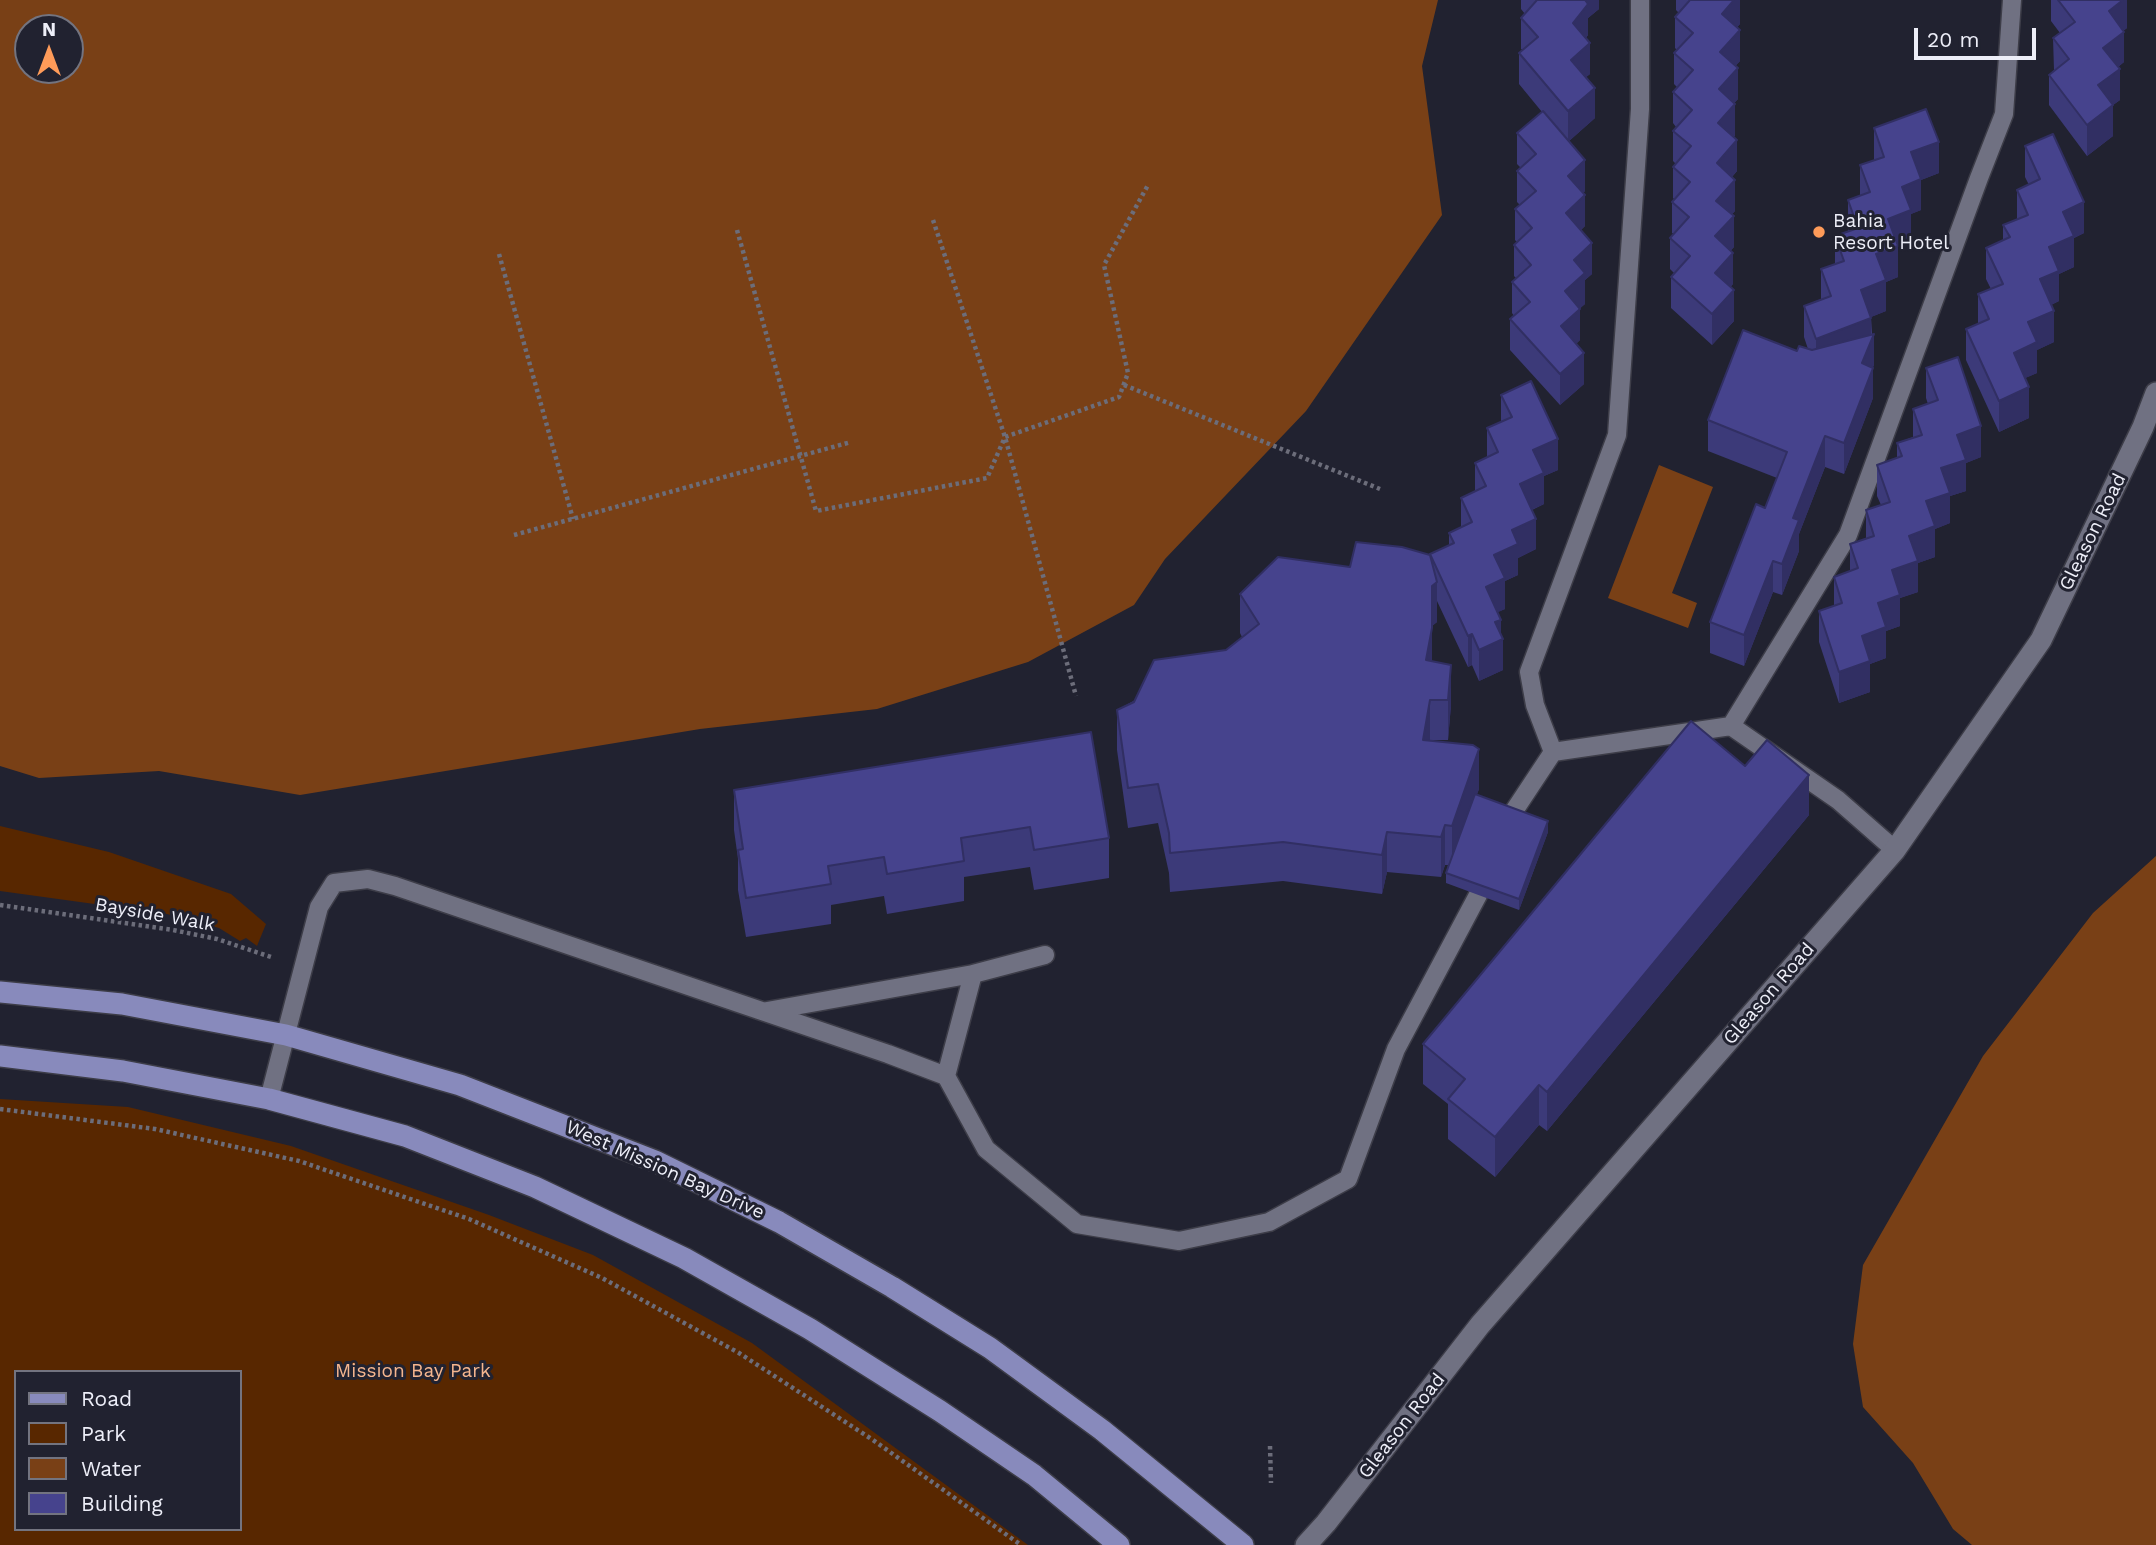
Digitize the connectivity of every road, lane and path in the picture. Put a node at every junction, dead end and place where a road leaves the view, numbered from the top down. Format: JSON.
{"nodes":[{"id":1,"x":1640,"y":0,"type":"edge"},
{"id":2,"x":2012,"y":0,"type":"edge"},
{"id":3,"x":1148,"y":185,"type":"dead end"},
{"id":4,"x":933,"y":220,"type":"dead end"},
{"id":5,"x":737,"y":230,"type":"dead end"},
{"id":6,"x":499,"y":254,"type":"dead end"},
{"id":7,"x":1124,"y":385,"type":"junction"},
{"id":8,"x":2156,"y":393,"type":"edge"},
{"id":9,"x":1005,"y":437,"type":"junction"},
{"id":10,"x":851,"y":442,"type":"dead end"},
{"id":11,"x":801,"y":457,"type":"junction"},
{"id":12,"x":1380,"y":489,"type":"dead end"},
{"id":13,"x":573,"y":519,"type":"junction"},
{"id":14,"x":514,"y":535,"type":"dead end"},
{"id":15,"x":1076,"y":696,"type":"dead end"},
{"id":16,"x":1731,"y":726,"type":"junction"},
{"id":17,"x":1553,"y":752,"type":"junction"},
{"id":18,"x":1510,"y":817,"type":"edge"},
{"id":19,"x":1895,"y":850,"type":"junction"},
{"id":20,"x":1478,"y":895,"type":"edge"},
{"id":21,"x":0,"y":905,"type":"edge"},
{"id":22,"x":1045,"y":955,"type":"dead end"},
{"id":23,"x":302,"y":967,"type":"junction"},
{"id":24,"x":973,"y":974,"type":"junction"},
{"id":25,"x":0,"y":992,"type":"edge"},
{"id":26,"x":764,"y":1012,"type":"junction"},
{"id":27,"x":286,"y":1035,"type":"junction"},
{"id":28,"x":0,"y":1056,"type":"edge"},
{"id":29,"x":946,"y":1076,"type":"junction"},
{"id":30,"x":269,"y":1099,"type":"junction"},
{"id":31,"x":0,"y":1110,"type":"edge"},
{"id":32,"x":1270,"y":1446,"type":"dead end"},
{"id":33,"x":1271,"y":1483,"type":"dead end"},
{"id":34,"x":1021,"y":1545,"type":"edge"},
{"id":35,"x":1119,"y":1545,"type":"edge"},
{"id":36,"x":1243,"y":1545,"type":"edge"},
{"id":37,"x":1306,"y":1545,"type":"edge"}],
"edges":[{"from":1,"to":17,"type":"lane"},
{"from":2,"to":16,"type":"lane"},
{"from":3,"to":7,"type":"path"},
{"from":4,"to":9,"type":"path"},
{"from":5,"to":11,"type":"path"},
{"from":6,"to":13,"type":"path"},
{"from":7,"to":9,"type":"path"},
{"from":7,"to":12,"type":"path"},
{"from":8,"to":19,"type":"street","name":"Gleason Road"},
{"from":9,"to":11,"type":"path"},
{"from":9,"to":15,"type":"path"},
{"from":10,"to":11,"type":"path"},
{"from":11,"to":13,"type":"path"},
{"from":13,"to":14,"type":"path"},
{"from":16,"to":17,"type":"lane"},
{"from":16,"to":19,"type":"lane"},
{"from":17,"to":18,"type":"lane"},
{"from":19,"to":37,"type":"street","name":"Gleason Road"},
{"from":20,"to":29,"type":"lane"},
{"from":21,"to":23,"type":"path","name":"Bayside Walk"},
{"from":22,"to":24,"type":"lane"},
{"from":23,"to":26,"type":"lane"},
{"from":23,"to":27,"type":"lane"},
{"from":24,"to":26,"type":"lane"},
{"from":24,"to":29,"type":"lane"},
{"from":25,"to":27,"type":"main road","name":"West Mission Bay Drive"},
{"from":26,"to":29,"type":"lane"},
{"from":27,"to":30,"type":"lane"},
{"from":27,"to":36,"type":"main road","name":"West Mission Bay Drive"},
{"from":28,"to":30,"type":"main road"},
{"from":30,"to":35,"type":"main road"},
{"from":31,"to":34,"type":"path"},
{"from":32,"to":33,"type":"path"}]}
